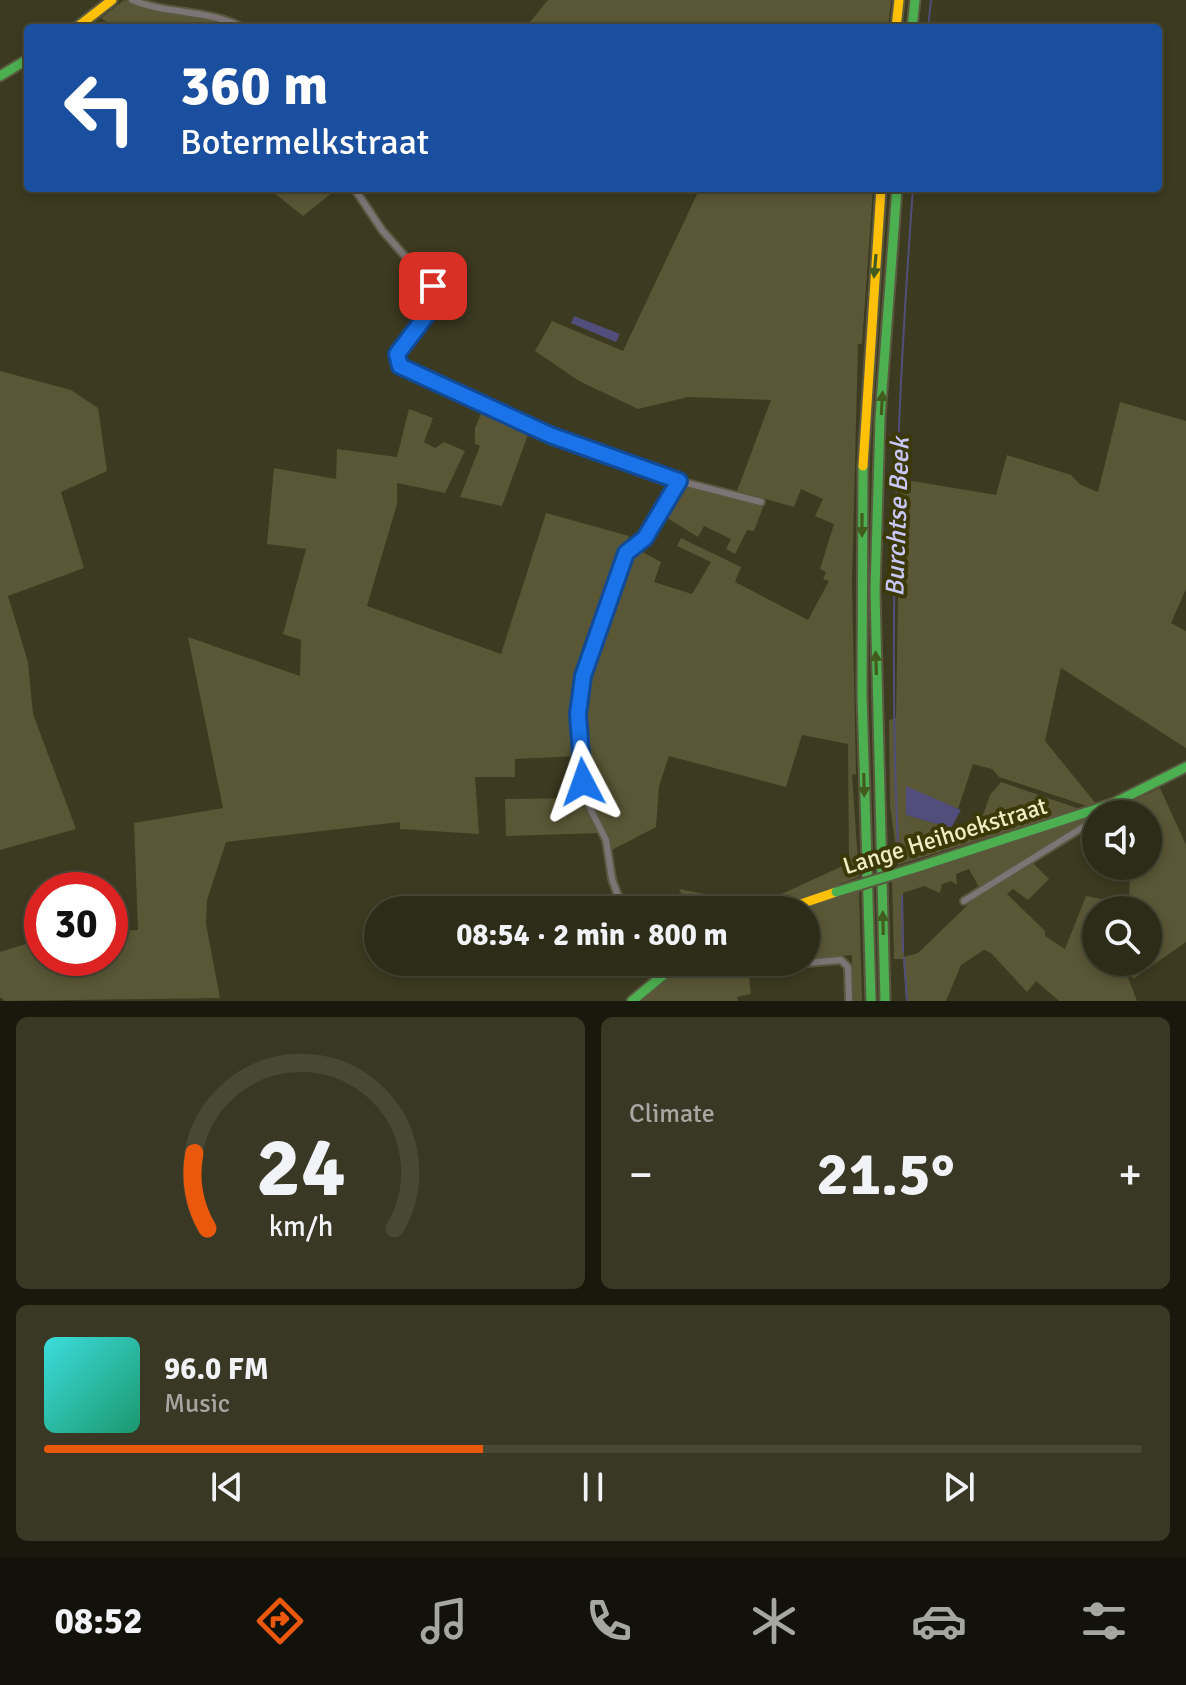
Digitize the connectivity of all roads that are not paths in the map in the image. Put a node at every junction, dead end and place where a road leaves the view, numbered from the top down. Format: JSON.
{"nodes":[{"id":1,"x":112,"y":0,"type":"edge"},
{"id":2,"x":132,"y":0,"type":"edge"},
{"id":3,"x":899,"y":0,"type":"edge"},
{"id":4,"x":915,"y":0,"type":"edge"},
{"id":5,"x":81,"y":24,"type":"edge"},
{"id":6,"x":232,"y":24,"type":"edge"},
{"id":7,"x":896,"y":24,"type":"edge"},
{"id":8,"x":912,"y":24,"type":"edge"},
{"id":9,"x":24,"y":61,"type":"edge"},
{"id":10,"x":0,"y":76,"type":"edge"},
{"id":11,"x":357,"y":192,"type":"edge"},
{"id":12,"x":881,"y":192,"type":"edge"},
{"id":13,"x":897,"y":192,"type":"edge"},
{"id":14,"x":679,"y":481,"type":"junction"},
{"id":15,"x":761,"y":502,"type":"dead end"},
{"id":16,"x":1186,"y":767,"type":"edge"},
{"id":17,"x":1120,"y":800,"type":"edge"},
{"id":18,"x":1082,"y":814,"type":"edge"},
{"id":19,"x":1082,"y":828,"type":"edge"},
{"id":20,"x":618,"y":896,"type":"edge"},
{"id":21,"x":820,"y":897,"type":"edge"},
{"id":22,"x":964,"y":901,"type":"dead end"},
{"id":23,"x":820,"y":962,"type":"edge"},
{"id":24,"x":662,"y":976,"type":"edge"},
{"id":25,"x":632,"y":1001,"type":"edge"},
{"id":26,"x":849,"y":1001,"type":"edge"},
{"id":27,"x":871,"y":1001,"type":"edge"},
{"id":28,"x":885,"y":1001,"type":"edge"}],
"edges":[{"from":1,"to":5,"type":"main road"},
{"from":2,"to":6,"type":"street"},
{"from":3,"to":7,"type":"main road"},
{"from":4,"to":8,"type":"main road"},
{"from":9,"to":10,"type":"main road"},
{"from":11,"to":14,"type":"street"},
{"from":12,"to":27,"type":"main road","one_way":true},
{"from":28,"to":13,"type":"main road","one_way":true},
{"from":14,"to":15,"type":"street"},
{"from":14,"to":20,"type":"street"},
{"from":16,"to":17,"type":"main road","name":"Lange Heihoekstraat"},
{"from":18,"to":21,"type":"main road","name":"Lange Heihoekstraat","bridge":true},
{"from":19,"to":22,"type":"street","name":"Lange Heihoekstraat"},
{"from":23,"to":26,"type":"street"},
{"from":24,"to":25,"type":"main road"}]}
